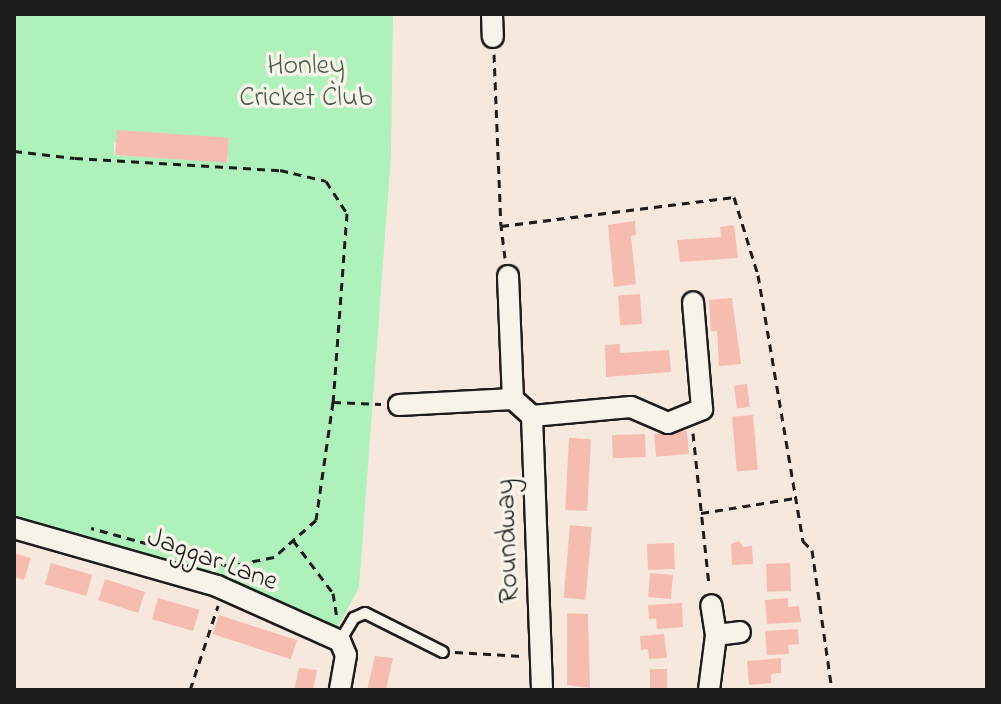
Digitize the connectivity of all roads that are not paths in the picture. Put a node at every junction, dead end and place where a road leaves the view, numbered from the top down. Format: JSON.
{"nodes":[{"id":1,"x":492,"y":14,"type":"edge"},
{"id":2,"x":493,"y":37,"type":"road end"},
{"id":3,"x":508,"y":276,"type":"dead end"},
{"id":4,"x":693,"y":302,"type":"dead end"},
{"id":5,"x":513,"y":399,"type":"junction"},
{"id":6,"x":399,"y":405,"type":"road end"},
{"id":7,"x":532,"y":416,"type":"junction"},
{"id":8,"x":14,"y":528,"type":"edge"},
{"id":9,"x":711,"y":605,"type":"road end"},
{"id":10,"x":740,"y":632,"type":"dead end"},
{"id":11,"x":716,"y":635,"type":"junction"},
{"id":12,"x":340,"y":641,"type":"junction"},
{"id":13,"x":443,"y":652,"type":"road end"},
{"id":14,"x":340,"y":690,"type":"edge"},
{"id":15,"x":542,"y":690,"type":"edge"},
{"id":16,"x":709,"y":690,"type":"edge"}],
"edges":[{"from":1,"to":2,"type":"street"},
{"from":3,"to":5,"type":"street"},
{"from":4,"to":7,"type":"street"},
{"from":5,"to":6,"type":"street"},
{"from":5,"to":7,"type":"street"},
{"from":7,"to":15,"type":"street","name":"Roundway"},
{"from":8,"to":12,"type":"street","name":"Jaggar Lane"},
{"from":9,"to":11,"type":"street"},
{"from":10,"to":11,"type":"street"},
{"from":11,"to":16,"type":"street"},
{"from":12,"to":13,"type":"lane"},
{"from":12,"to":14,"type":"street"}]}
